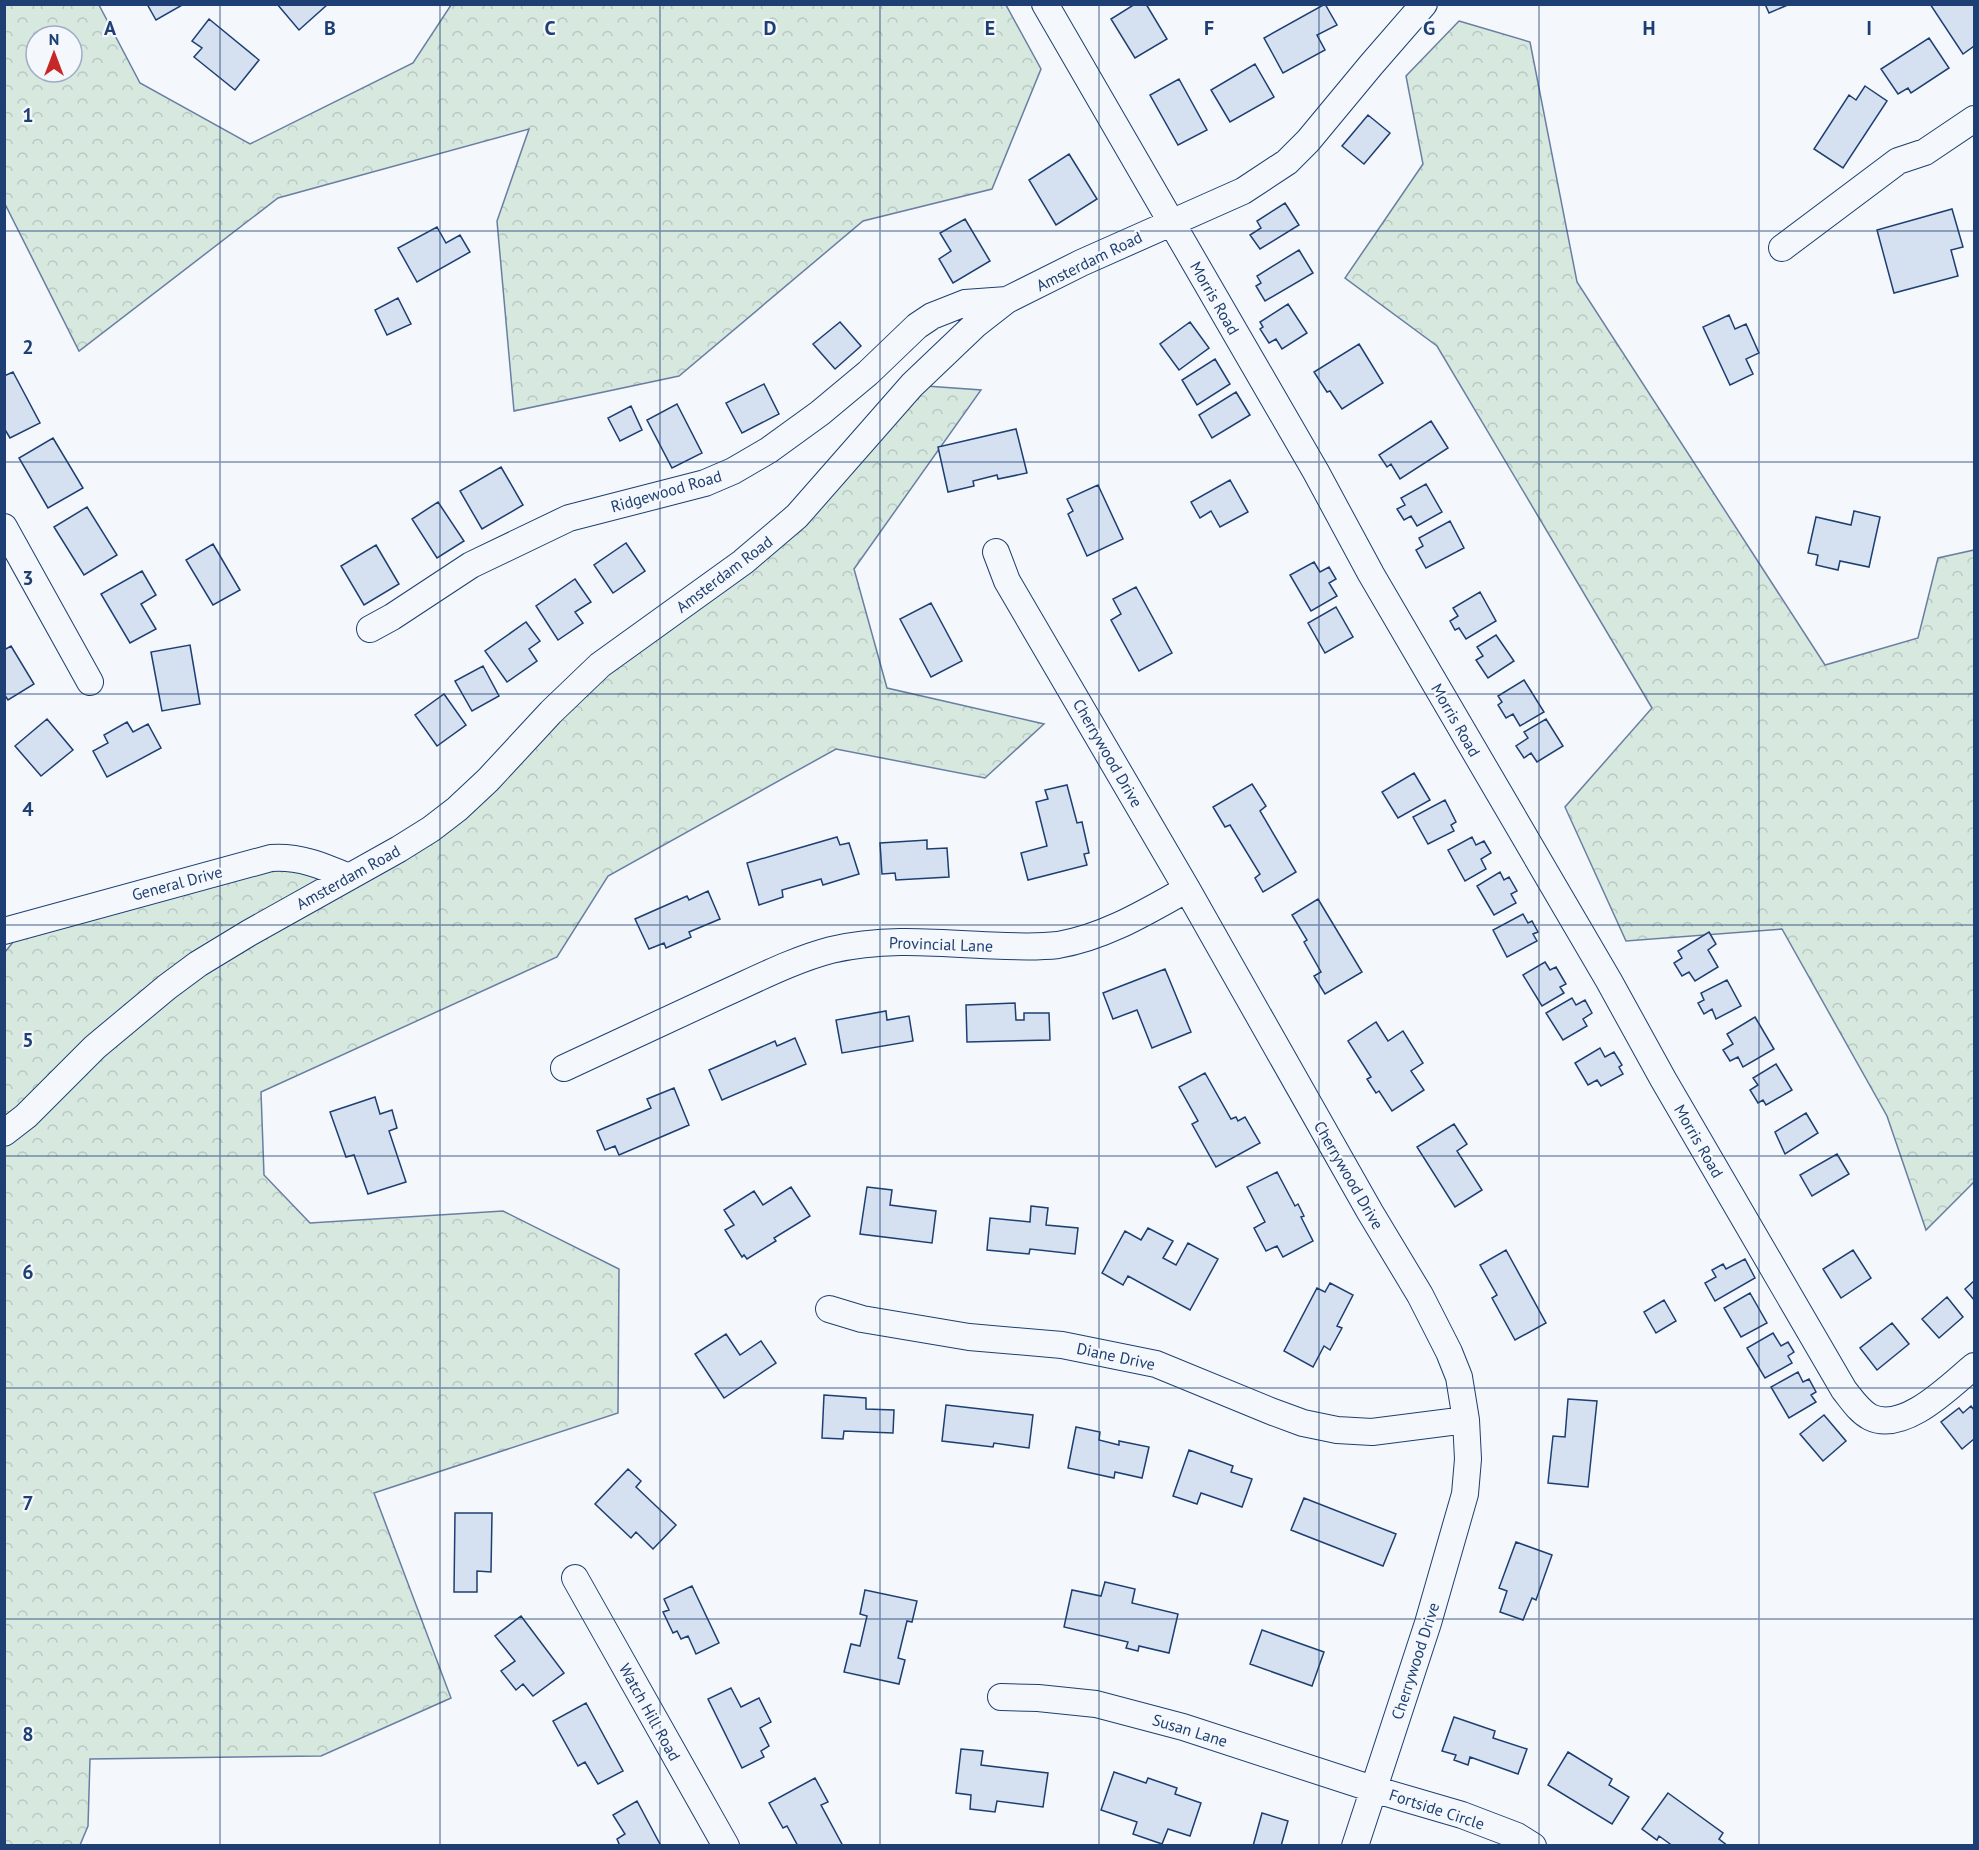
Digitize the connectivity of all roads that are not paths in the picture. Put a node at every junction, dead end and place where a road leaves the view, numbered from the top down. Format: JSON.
{"nodes":[{"id":1,"x":1045,"y":4,"type":"edge"},
{"id":2,"x":1424,"y":4,"type":"edge"},
{"id":3,"x":1974,"y":119,"type":"edge"},
{"id":4,"x":1171,"y":222,"type":"junction"},
{"id":5,"x":1782,"y":249,"type":"dead end"},
{"id":6,"x":1007,"y":300,"type":"junction"},
{"id":7,"x":4,"y":527,"type":"edge"},
{"id":8,"x":996,"y":552,"type":"dead end"},
{"id":9,"x":370,"y":629,"type":"dead end"},
{"id":10,"x":90,"y":682,"type":"dead end"},
{"id":11,"x":349,"y":877,"type":"junction"},
{"id":12,"x":1187,"y":889,"type":"junction"},
{"id":13,"x":4,"y":931,"type":"edge"},
{"id":14,"x":564,"y":1068,"type":"dead end"},
{"id":15,"x":4,"y":1133,"type":"edge"},
{"id":16,"x":829,"y":1309,"type":"dead end"},
{"id":17,"x":1974,"y":1366,"type":"edge"},
{"id":18,"x":1466,"y":1420,"type":"junction"},
{"id":19,"x":575,"y":1578,"type":"dead end"},
{"id":20,"x":1001,"y":1697,"type":"dead end"},
{"id":21,"x":1373,"y":1789,"type":"junction"},
{"id":22,"x":726,"y":1845,"type":"edge"},
{"id":23,"x":1355,"y":1845,"type":"edge"},
{"id":24,"x":1533,"y":1845,"type":"edge"}],
"edges":[{"from":1,"to":4,"type":"street","name":"Morris Road"},
{"from":2,"to":4,"type":"street","name":"Amsterdam Road"},
{"from":3,"to":5,"type":"street"},
{"from":4,"to":6,"type":"street","name":"Amsterdam Road"},
{"from":4,"to":17,"type":"street","name":"Morris Road"},
{"from":6,"to":9,"type":"street","name":"Ridgewood Road"},
{"from":6,"to":11,"type":"street","name":"Amsterdam Road"},
{"from":7,"to":10,"type":"street"},
{"from":8,"to":12,"type":"street","name":"Cherrywood Drive"},
{"from":11,"to":13,"type":"street","name":"General Drive"},
{"from":11,"to":15,"type":"street","name":"Amsterdam Road"},
{"from":12,"to":14,"type":"street","name":"Provincial Lane"},
{"from":12,"to":18,"type":"street","name":"Cherrywood Drive"},
{"from":16,"to":18,"type":"street","name":"Diane Drive"},
{"from":18,"to":21,"type":"street","name":"Cherrywood Drive"},
{"from":19,"to":22,"type":"street","name":"Watch Hill Road"},
{"from":20,"to":21,"type":"street","name":"Susan Lane"},
{"from":21,"to":23,"type":"street","name":"Cherrywood Drive"},
{"from":21,"to":24,"type":"street","name":"Fortside Circle"}]}
